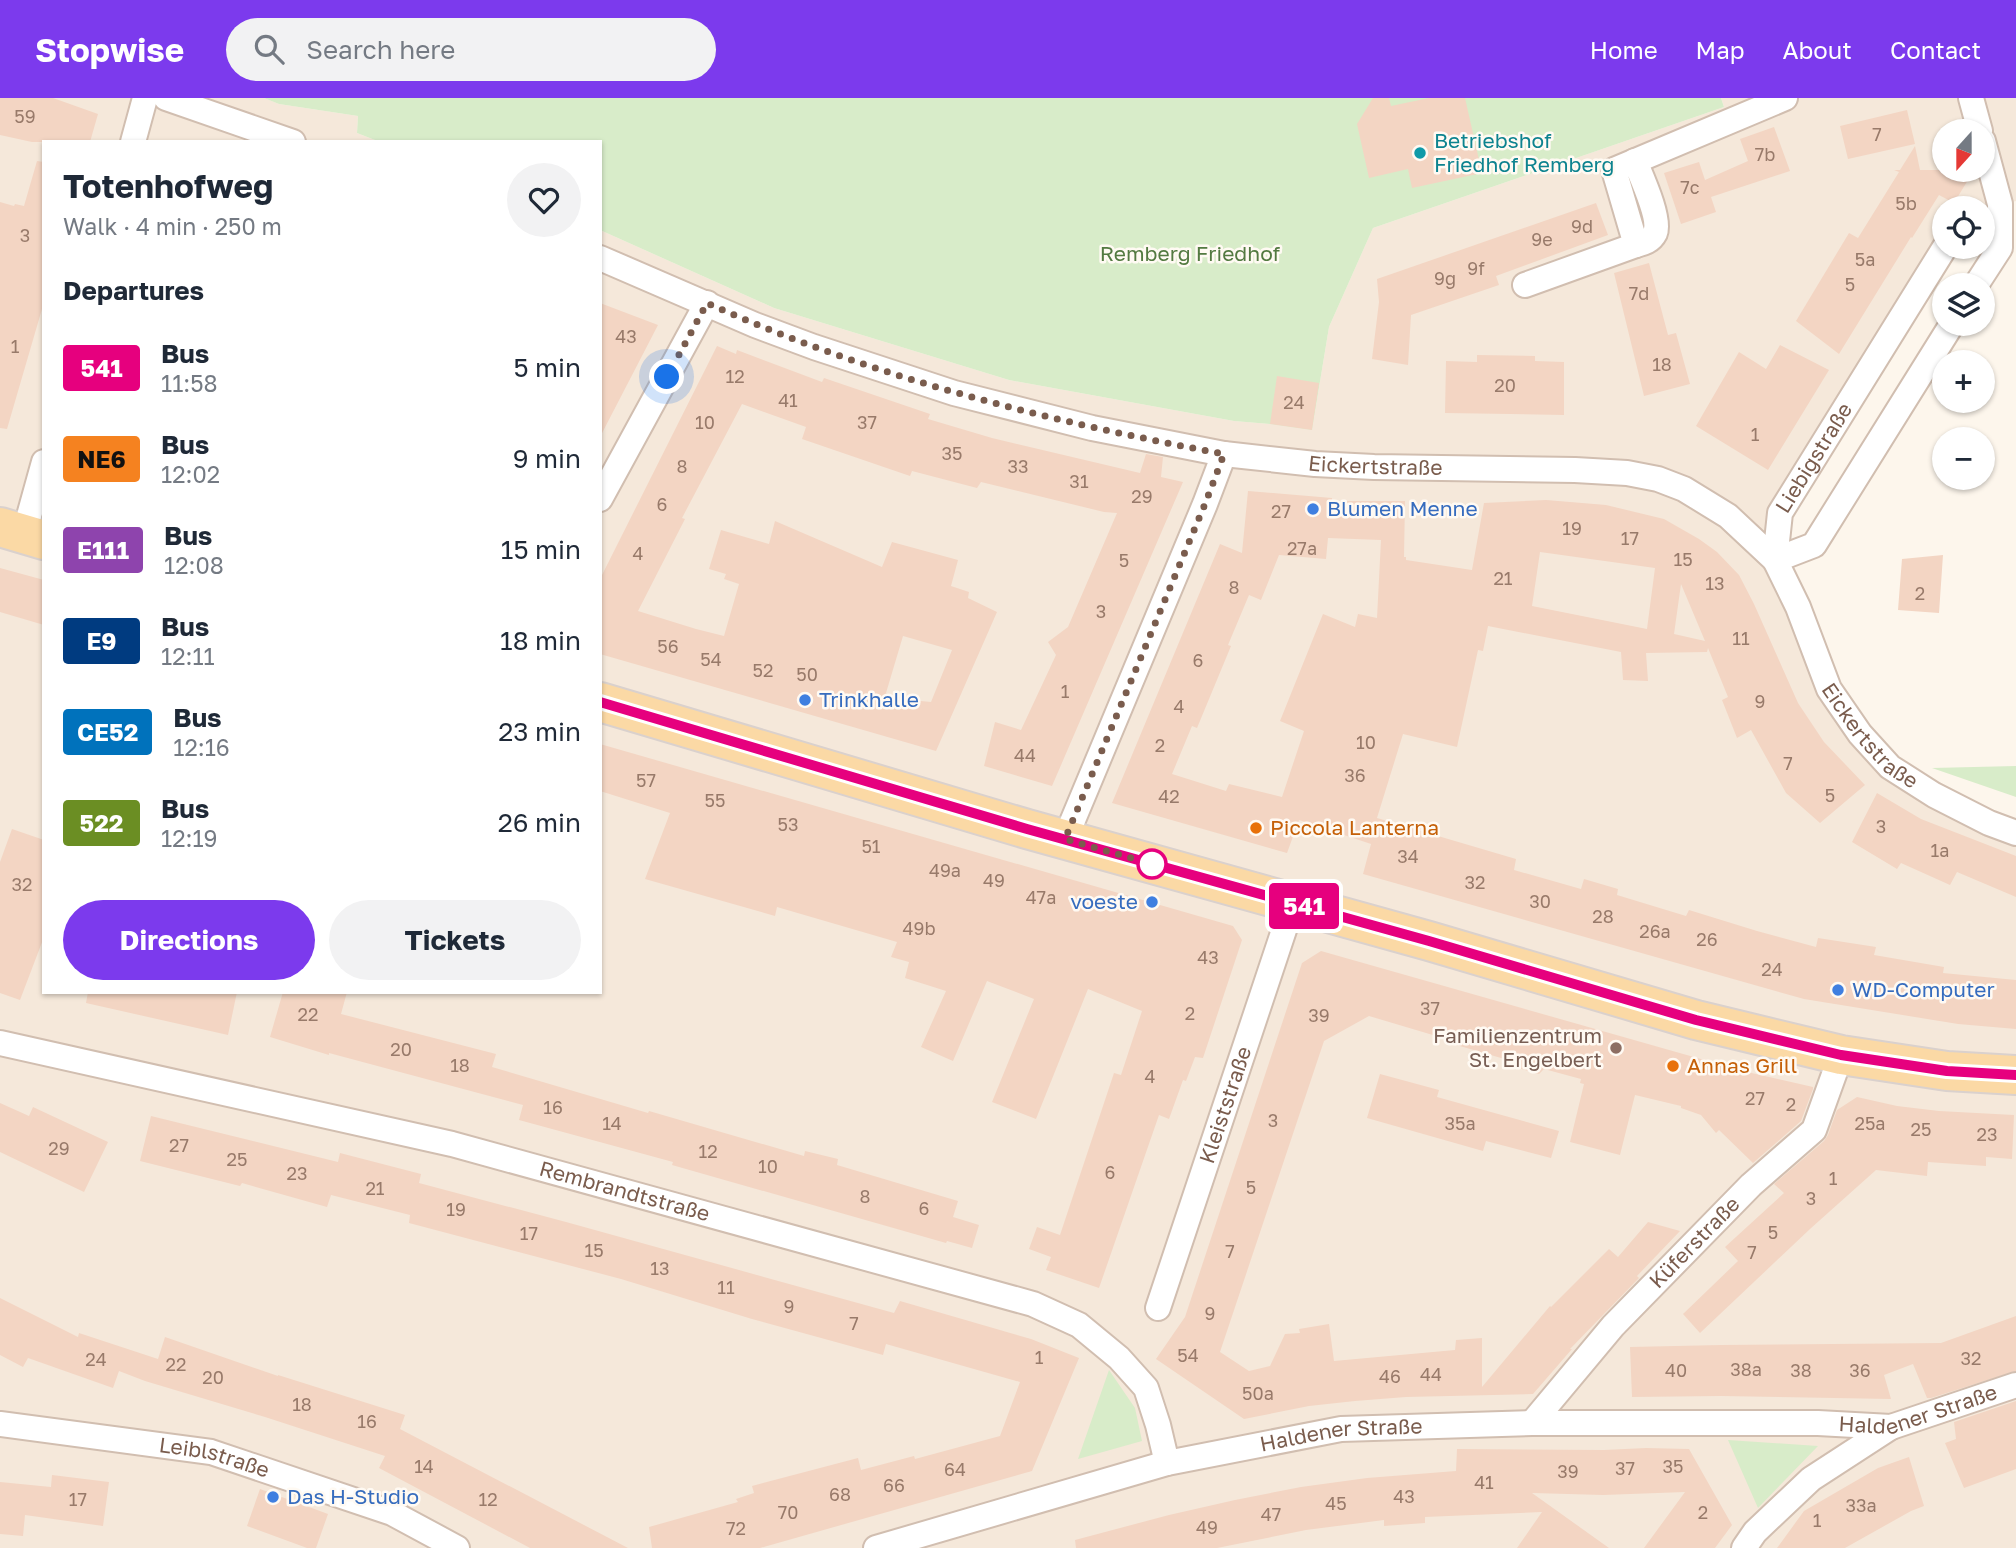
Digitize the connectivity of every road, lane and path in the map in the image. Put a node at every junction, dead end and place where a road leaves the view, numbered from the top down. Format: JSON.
{"nodes":[{"id":1,"x":145,"y":98,"type":"edge"},
{"id":2,"x":166,"y":98,"type":"edge"},
{"id":3,"x":1785,"y":98,"type":"edge"},
{"id":4,"x":1971,"y":98,"type":"edge"},
{"id":5,"x":1977,"y":119,"type":"edge"},
{"id":6,"x":134,"y":140,"type":"edge"},
{"id":7,"x":287,"y":140,"type":"edge"},
{"id":8,"x":1994,"y":182,"type":"edge"},
{"id":9,"x":2000,"y":205,"type":"edge"},
{"id":10,"x":602,"y":259,"type":"edge"},
{"id":11,"x":1938,"y":259,"type":"edge"},
{"id":12,"x":1984,"y":273,"type":"edge"},
{"id":13,"x":1525,"y":285,"type":"dead end"},
{"id":14,"x":707,"y":303,"type":"junction"},
{"id":15,"x":1945,"y":336,"type":"edge"},
{"id":16,"x":1224,"y":454,"type":"junction"},
{"id":17,"x":42,"y":469,"type":"edge"},
{"id":18,"x":602,"y":495,"type":"edge"},
{"id":19,"x":23,"y":534,"type":"edge"},
{"id":20,"x":1775,"y":560,"type":"junction"},
{"id":21,"x":602,"y":703,"type":"edge"},
{"id":22,"x":2016,"y":833,"type":"edge"},
{"id":23,"x":1065,"y":839,"type":"junction"},
{"id":24,"x":1293,"y":903,"type":"junction"},
{"id":25,"x":0,"y":1044,"type":"edge"},
{"id":26,"x":1841,"y":1055,"type":"junction"},
{"id":27,"x":2016,"y":1075,"type":"edge"},
{"id":28,"x":1158,"y":1308,"type":"dead end"},
{"id":29,"x":2016,"y":1385,"type":"edge"},
{"id":30,"x":1532,"y":1423,"type":"junction"},
{"id":31,"x":1818,"y":1423,"type":"junction"},
{"id":32,"x":0,"y":1424,"type":"edge"},
{"id":33,"x":1891,"y":1427,"type":"junction"},
{"id":34,"x":1839,"y":1460,"type":"junction"},
{"id":35,"x":1167,"y":1463,"type":"junction"},
{"id":36,"x":457,"y":1548,"type":"edge"},
{"id":37,"x":876,"y":1548,"type":"edge"},
{"id":38,"x":1744,"y":1548,"type":"edge"}],
"edges":[{"from":1,"to":6,"type":"street"},
{"from":2,"to":7,"type":"street"},
{"from":3,"to":13,"type":"street"},
{"from":4,"to":5,"type":"street"},
{"from":8,"to":9,"type":"street"},
{"from":9,"to":12,"type":"street"},
{"from":10,"to":14,"type":"street","name":"Eickertstraße"},
{"from":11,"to":20,"type":"street","name":"Liebigstraße"},
{"from":14,"to":16,"type":"street","name":"Eickertstraße"},
{"from":14,"to":18,"type":"street"},
{"from":15,"to":20,"type":"street","name":"Liebigstraße"},
{"from":16,"to":20,"type":"street","name":"Eickertstraße"},
{"from":16,"to":23,"type":"street"},
{"from":17,"to":19,"type":"street"},
{"from":20,"to":22,"type":"street","name":"Eickertstraße"},
{"from":21,"to":23,"type":"main road"},
{"from":23,"to":24,"type":"main road"},
{"from":24,"to":26,"type":"main road"},
{"from":24,"to":28,"type":"street","name":"Kleiststraße"},
{"from":25,"to":35,"type":"street","name":"Rembrandtstraße"},
{"from":26,"to":27,"type":"main road"},
{"from":26,"to":30,"type":"street","name":"Küferstraße"},
{"from":29,"to":33,"type":"street","name":"Haldener Straße"},
{"from":30,"to":31,"type":"street","name":"Haldener Straße"},
{"from":30,"to":35,"type":"street","name":"Haldener Straße"},
{"from":31,"to":33,"type":"street","name":"Haldener Straße"},
{"from":31,"to":34,"type":"street","name":"Haldener Straße"},
{"from":32,"to":36,"type":"street","name":"Leiblstraße"},
{"from":33,"to":34,"type":"street"},
{"from":34,"to":38,"type":"street"},
{"from":35,"to":37,"type":"street","name":"Haldener Straße"}]}
